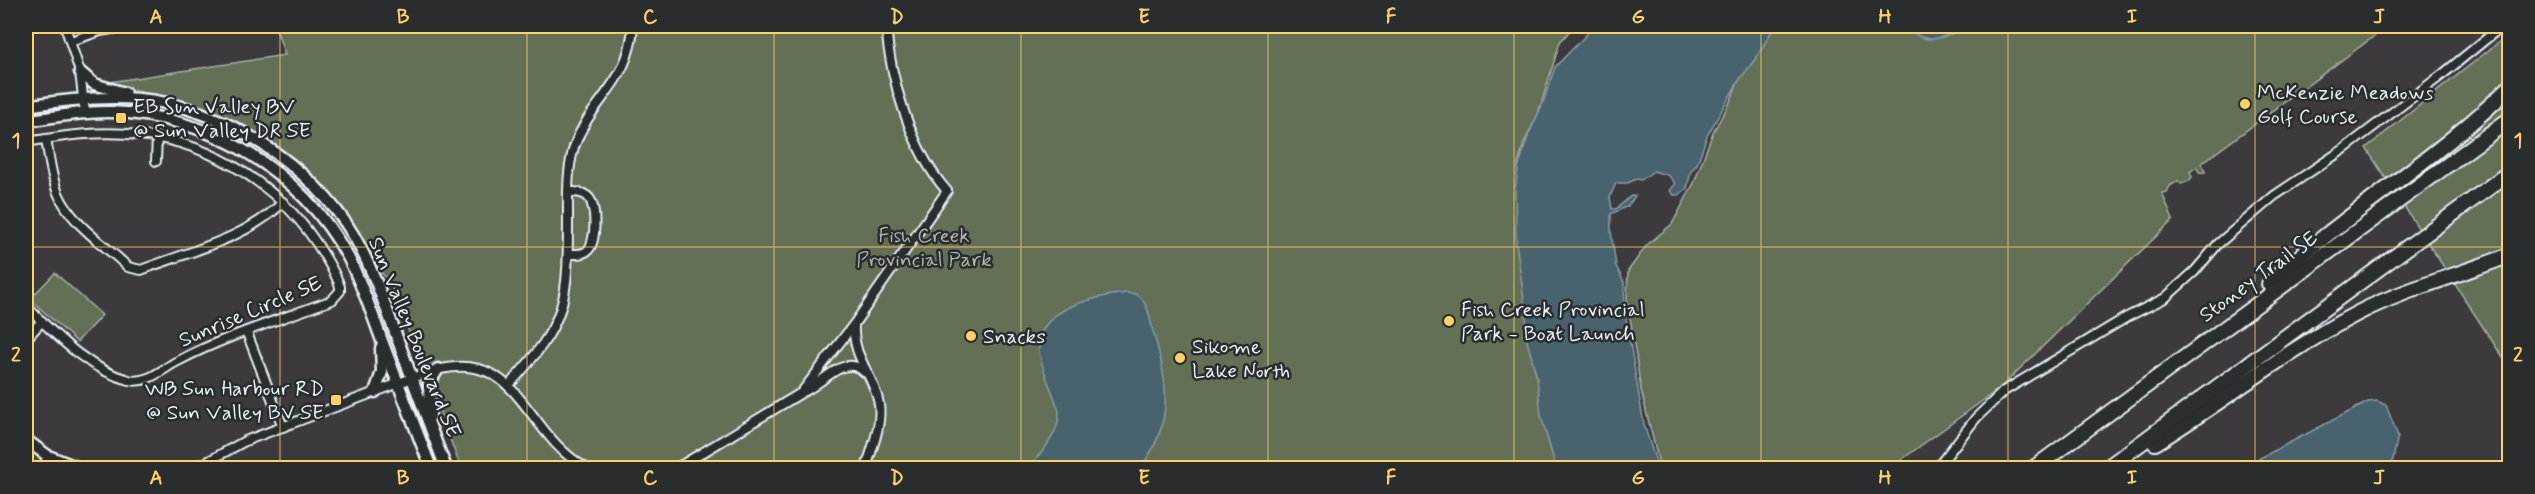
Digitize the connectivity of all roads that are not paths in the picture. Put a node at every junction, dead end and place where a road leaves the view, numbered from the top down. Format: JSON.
{"nodes":[{"id":1,"x":65,"y":26,"type":"edge"},
{"id":2,"x":130,"y":26,"type":"edge"},
{"id":3,"x":633,"y":26,"type":"edge"},
{"id":4,"x":886,"y":26,"type":"edge"},
{"id":5,"x":2502,"y":26,"type":"edge"},
{"id":6,"x":71,"y":41,"type":"junction"},
{"id":7,"x":80,"y":72,"type":"junction"},
{"id":8,"x":2510,"y":87,"type":"edge"},
{"id":9,"x":83,"y":98,"type":"junction"},
{"id":10,"x":140,"y":99,"type":"junction"},
{"id":11,"x":26,"y":106,"type":"edge"},
{"id":12,"x":85,"y":113,"type":"junction"},
{"id":13,"x":2510,"y":119,"type":"edge"},
{"id":14,"x":26,"y":121,"type":"edge"},
{"id":15,"x":157,"y":137,"type":"junction"},
{"id":16,"x":46,"y":139,"type":"junction"},
{"id":17,"x":26,"y":142,"type":"edge"},
{"id":18,"x":156,"y":161,"type":"dead end"},
{"id":19,"x":2510,"y":172,"type":"edge"},
{"id":20,"x":2510,"y":180,"type":"edge"},
{"id":21,"x":568,"y":192,"type":"junction"},
{"id":22,"x":283,"y":202,"type":"junction"},
{"id":23,"x":2448,"y":218,"type":"junction"},
{"id":24,"x":568,"y":254,"type":"junction"},
{"id":25,"x":2510,"y":255,"type":"edge"},
{"id":26,"x":26,"y":306,"type":"edge"},
{"id":27,"x":42,"y":321,"type":"junction"},
{"id":28,"x":854,"y":324,"type":"junction"},
{"id":29,"x":2219,"y":330,"type":"junction"},
{"id":30,"x":247,"y":333,"type":"junction"},
{"id":31,"x":379,"y":333,"type":"junction"},
{"id":32,"x":26,"y":339,"type":"edge"},
{"id":33,"x":438,"y":369,"type":"junction"},
{"id":34,"x":867,"y":375,"type":"junction"},
{"id":35,"x":412,"y":378,"type":"junction"},
{"id":36,"x":398,"y":383,"type":"junction"},
{"id":37,"x":508,"y":386,"type":"junction"},
{"id":38,"x":375,"y":392,"type":"junction"},
{"id":39,"x":801,"y":393,"type":"junction"},
{"id":40,"x":283,"y":427,"type":"junction"},
{"id":41,"x":431,"y":429,"type":"junction"},
{"id":42,"x":26,"y":440,"type":"edge"},
{"id":43,"x":48,"y":456,"type":"junction"},
{"id":44,"x":43,"y":468,"type":"edge"},
{"id":45,"x":79,"y":468,"type":"edge"},
{"id":46,"x":196,"y":468,"type":"edge"},
{"id":47,"x":431,"y":468,"type":"edge"},
{"id":48,"x":446,"y":468,"type":"edge"},
{"id":49,"x":586,"y":468,"type":"edge"},
{"id":50,"x":677,"y":468,"type":"edge"},
{"id":51,"x":866,"y":468,"type":"edge"},
{"id":52,"x":1937,"y":468,"type":"edge"},
{"id":53,"x":2034,"y":468,"type":"edge"},
{"id":54,"x":2108,"y":468,"type":"edge"},
{"id":55,"x":2112,"y":468,"type":"edge"}],
"edges":[{"from":1,"to":6,"type":"street"},
{"from":2,"to":6,"type":"street"},
{"from":3,"to":21,"type":"street"},
{"from":4,"to":28,"type":"street"},
{"from":5,"to":52,"type":"street"},
{"from":6,"to":7,"type":"street"},
{"from":7,"to":9,"type":"street"},
{"from":7,"to":10,"type":"main road"},
{"from":8,"to":29,"type":"highway"},
{"from":9,"to":10,"type":"main road","name":"Sun Valley Boulevard SE"},
{"from":9,"to":11,"type":"main road","name":"Sun Valley Boulevard SE"},
{"from":9,"to":12,"type":"street"},
{"from":10,"to":35,"type":"main road","name":"Sun Valley Boulevard SE"},
{"from":12,"to":14,"type":"main road","name":"Sun Valley Boulevard SE"},
{"from":12,"to":31,"type":"main road","name":"Sun Valley Boulevard SE"},
{"from":13,"to":29,"type":"highway","name":"Stoney Trail SE"},
{"from":15,"to":16,"type":"street","name":"Sunrise Circle SE"},
{"from":15,"to":18,"type":"street"},
{"from":15,"to":22,"type":"street","name":"Sunrise Circle SE"},
{"from":16,"to":17,"type":"street","name":"Sunrise Circle SE"},
{"from":16,"to":22,"type":"street"},
{"from":19,"to":23,"type":"highway"},
{"from":20,"to":23,"type":"highway"},
{"from":21,"to":24,"type":"street"},
{"from":21,"to":24,"type":"street"},
{"from":22,"to":30,"type":"street","name":"Sunrise Circle SE"},
{"from":23,"to":54,"type":"highway"},
{"from":24,"to":37,"type":"street"},
{"from":25,"to":55,"type":"highway"},
{"from":26,"to":27,"type":"street","name":"Sunrise Circle SE"},
{"from":27,"to":30,"type":"street","name":"Sunrise Circle SE"},
{"from":27,"to":32,"type":"street"},
{"from":28,"to":34,"type":"street"},
{"from":28,"to":39,"type":"street"},
{"from":29,"to":53,"type":"highway","name":"Stoney Trail SE"},
{"from":30,"to":40,"type":"street"},
{"from":31,"to":36,"type":"main road","name":"Sun Valley Boulevard SE"},
{"from":31,"to":38,"type":"main road"},
{"from":33,"to":35,"type":"street"},
{"from":33,"to":37,"type":"street"},
{"from":33,"to":41,"type":"main road"},
{"from":34,"to":39,"type":"street"},
{"from":34,"to":51,"type":"street"},
{"from":35,"to":36,"type":"street"},
{"from":35,"to":41,"type":"main road","name":"Sun Valley Boulevard SE"},
{"from":36,"to":38,"type":"street"},
{"from":36,"to":47,"type":"main road","name":"Sun Valley Boulevard SE"},
{"from":37,"to":49,"type":"street"},
{"from":38,"to":40,"type":"street"},
{"from":39,"to":50,"type":"street"},
{"from":40,"to":46,"type":"street"},
{"from":41,"to":48,"type":"main road","name":"Sun Valley Boulevard SE"},
{"from":42,"to":43,"type":"main road"},
{"from":43,"to":44,"type":"street"},
{"from":43,"to":45,"type":"main road"}]}
